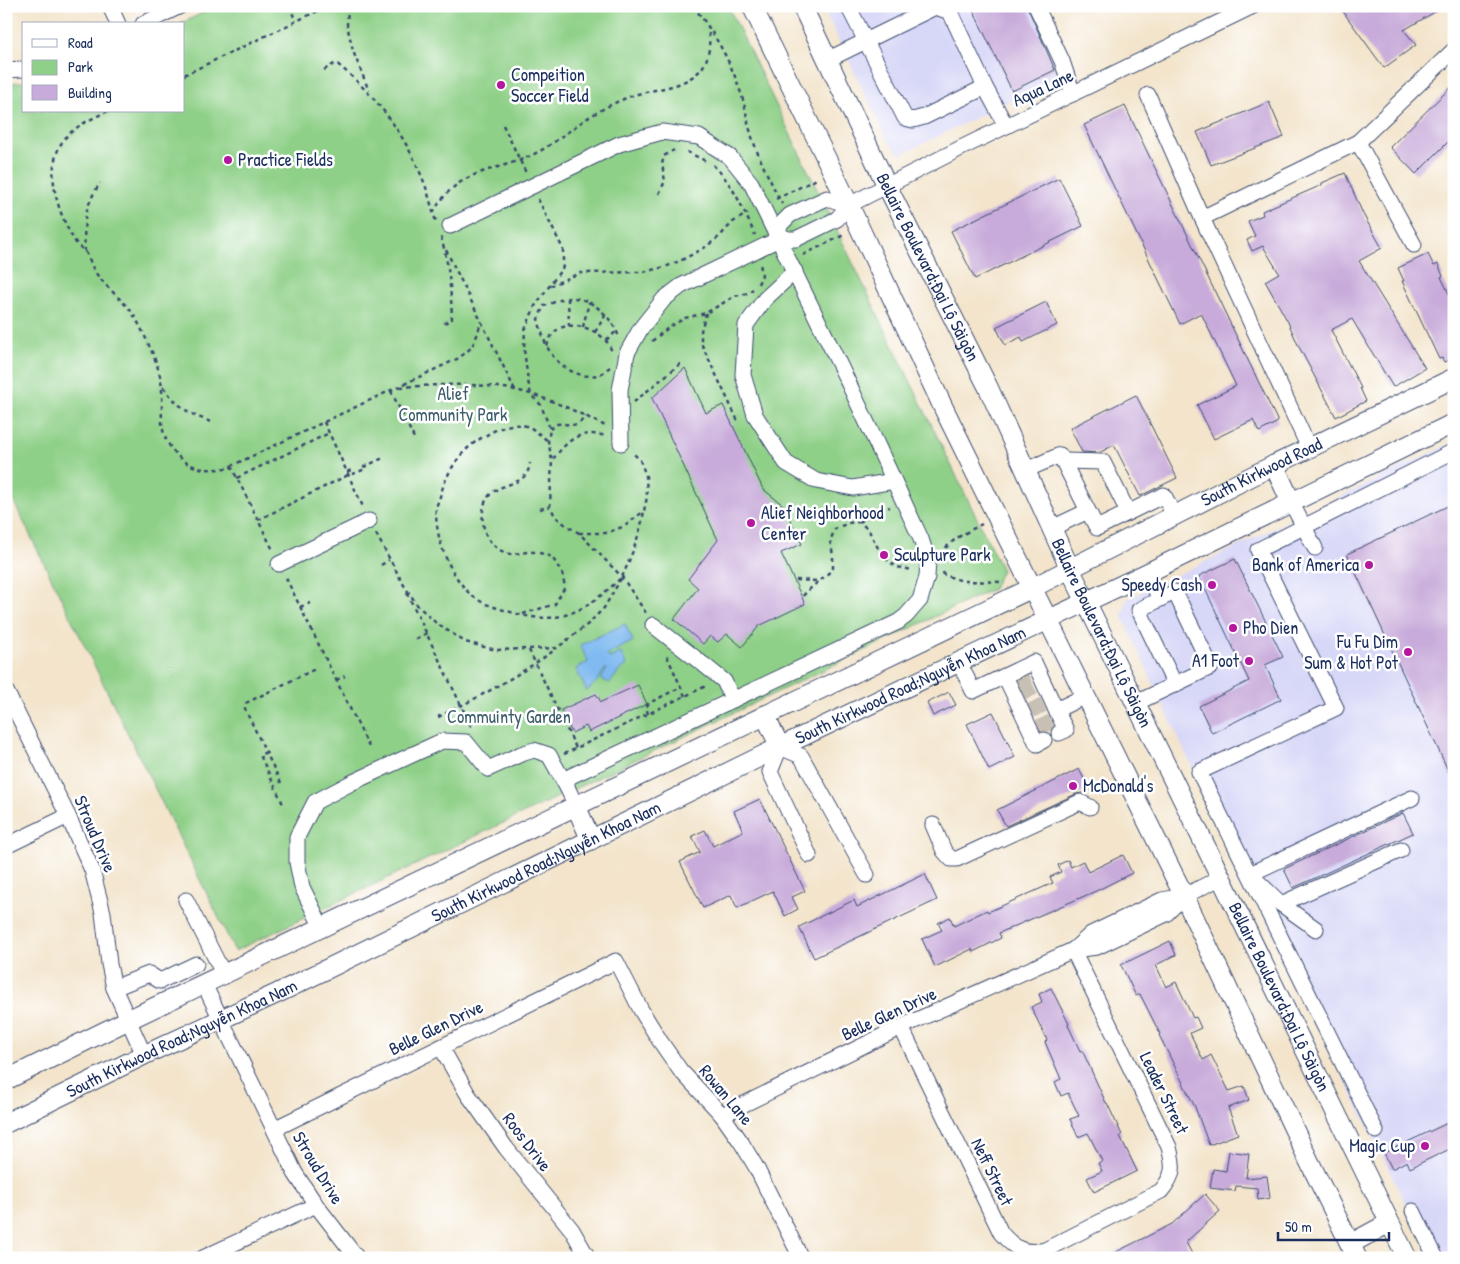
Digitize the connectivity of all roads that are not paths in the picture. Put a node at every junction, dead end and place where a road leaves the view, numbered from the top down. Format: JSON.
{"nodes":[{"id":1,"x":110,"y":6,"type":"edge"},
{"id":2,"x":180,"y":6,"type":"edge"},
{"id":3,"x":752,"y":6,"type":"edge"},
{"id":4,"x":802,"y":6,"type":"edge"},
{"id":5,"x":848,"y":6,"type":"edge"},
{"id":6,"x":1036,"y":6,"type":"edge"},
{"id":7,"x":1253,"y":6,"type":"edge"},
{"id":8,"x":117,"y":22,"type":"edge"},
{"id":9,"x":147,"y":22,"type":"edge"},
{"id":10,"x":866,"y":42,"type":"junction"},
{"id":11,"x":1454,"y":50,"type":"edge"},
{"id":12,"x":827,"y":60,"type":"junction"},
{"id":13,"x":22,"y":69,"type":"edge"},
{"id":14,"x":6,"y":70,"type":"edge"},
{"id":15,"x":985,"y":87,"type":"junction"},
{"id":16,"x":1073,"y":94,"type":"junction"},
{"id":17,"x":1148,"y":95,"type":"dead end"},
{"id":18,"x":1006,"y":126,"type":"junction"},
{"id":19,"x":1358,"y":142,"type":"junction"},
{"id":20,"x":887,"y":186,"type":"junction"},
{"id":21,"x":849,"y":205,"type":"junction"},
{"id":22,"x":1202,"y":218,"type":"junction"},
{"id":23,"x":442,"y":227,"type":"road end"},
{"id":24,"x":778,"y":236,"type":"junction"},
{"id":25,"x":1414,"y":245,"type":"dead end"},
{"id":26,"x":792,"y":266,"type":"junction"},
{"id":27,"x":1454,"y":378,"type":"edge"},
{"id":28,"x":1454,"y":423,"type":"edge"},
{"id":29,"x":621,"y":439,"type":"road end"},
{"id":30,"x":1309,"y":448,"type":"junction"},
{"id":31,"x":1454,"y":451,"type":"edge"},
{"id":32,"x":1064,"y":461,"type":"junction"},
{"id":33,"x":1274,"y":465,"type":"junction"},
{"id":34,"x":1026,"y":470,"type":"junction"},
{"id":35,"x":894,"y":481,"type":"junction"},
{"id":36,"x":1291,"y":502,"type":"junction"},
{"id":37,"x":1088,"y":511,"type":"junction"},
{"id":38,"x":1128,"y":512,"type":"junction"},
{"id":39,"x":1174,"y":516,"type":"junction"},
{"id":40,"x":369,"y":521,"type":"road end"},
{"id":41,"x":1109,"y":522,"type":"junction"},
{"id":42,"x":1304,"y":526,"type":"junction"},
{"id":43,"x":1052,"y":528,"type":"junction"},
{"id":44,"x":1120,"y":543,"type":"junction"},
{"id":45,"x":1315,"y":548,"type":"dead end"},
{"id":46,"x":280,"y":564,"type":"road end"},
{"id":47,"x":1070,"y":568,"type":"junction"},
{"id":48,"x":1147,"y":573,"type":"junction"},
{"id":49,"x":1032,"y":588,"type":"junction"},
{"id":50,"x":1160,"y":600,"type":"junction"},
{"id":51,"x":1086,"y":601,"type":"junction"},
{"id":52,"x":1047,"y":620,"type":"junction"},
{"id":53,"x":653,"y":625,"type":"road end"},
{"id":54,"x":959,"y":662,"type":"junction"},
{"id":55,"x":1175,"y":684,"type":"junction"},
{"id":56,"x":1013,"y":687,"type":"junction"},
{"id":57,"x":6,"y":691,"type":"edge"},
{"id":58,"x":1085,"y":696,"type":"junction"},
{"id":59,"x":733,"y":700,"type":"junction"},
{"id":60,"x":1136,"y":703,"type":"junction"},
{"id":61,"x":765,"y":715,"type":"junction"},
{"id":62,"x":1038,"y":734,"type":"dead end"},
{"id":63,"x":780,"y":747,"type":"junction"},
{"id":64,"x":566,"y":788,"type":"junction"},
{"id":65,"x":1412,"y":798,"type":"dead end"},
{"id":66,"x":576,"y":806,"type":"junction"},
{"id":67,"x":1090,"y":807,"type":"dead end"},
{"id":68,"x":68,"y":816,"type":"junction"},
{"id":69,"x":933,"y":825,"type":"dead end"},
{"id":70,"x":591,"y":840,"type":"junction"},
{"id":71,"x":6,"y":846,"type":"edge"},
{"id":72,"x":1401,"y":850,"type":"dead end"},
{"id":73,"x":809,"y":855,"type":"dead end"},
{"id":74,"x":1250,"y":874,"type":"junction"},
{"id":75,"x":868,"y":875,"type":"dead end"},
{"id":76,"x":1222,"y":877,"type":"junction"},
{"id":77,"x":1184,"y":896,"type":"junction"},
{"id":78,"x":186,"y":900,"type":"dead end"},
{"id":79,"x":1281,"y":904,"type":"junction"},
{"id":80,"x":322,"y":928,"type":"junction"},
{"id":81,"x":1316,"y":929,"type":"dead end"},
{"id":82,"x":1073,"y":950,"type":"junction"},
{"id":83,"x":616,"y":961,"type":"joint"},
{"id":84,"x":196,"y":964,"type":"dead end"},
{"id":85,"x":172,"y":975,"type":"junction"},
{"id":86,"x":224,"y":975,"type":"junction"},
{"id":87,"x":204,"y":984,"type":"junction"},
{"id":88,"x":114,"y":988,"type":"junction"},
{"id":89,"x":182,"y":995,"type":"junction"},
{"id":90,"x":220,"y":1019,"type":"junction"},
{"id":91,"x":128,"y":1020,"type":"junction"},
{"id":92,"x":901,"y":1027,"type":"junction"},
{"id":93,"x":441,"y":1047,"type":"junction"},
{"id":94,"x":144,"y":1055,"type":"junction"},
{"id":95,"x":6,"y":1080,"type":"edge"},
{"id":96,"x":722,"y":1115,"type":"junction"},
{"id":97,"x":6,"y":1123,"type":"edge"},
{"id":98,"x":274,"y":1129,"type":"junction"},
{"id":99,"x":1376,"y":1131,"type":"dead end"},
{"id":100,"x":316,"y":1206,"type":"junction"},
{"id":101,"x":1413,"y":1211,"type":"dead end"},
{"id":102,"x":1100,"y":1222,"type":"joint"},
{"id":103,"x":1389,"y":1223,"type":"junction"},
{"id":104,"x":1354,"y":1251,"type":"edge"},
{"id":105,"x":204,"y":1258,"type":"edge"},
{"id":106,"x":358,"y":1258,"type":"edge"},
{"id":107,"x":588,"y":1258,"type":"edge"},
{"id":108,"x":801,"y":1258,"type":"edge"},
{"id":109,"x":1406,"y":1258,"type":"edge"},
{"id":110,"x":1436,"y":1258,"type":"edge"}],
"edges":[{"from":1,"to":8,"type":"street"},
{"from":2,"to":9,"type":"street"},
{"from":3,"to":21,"type":"main road"},
{"from":4,"to":12,"type":"main road","name":"Bellaire Boulevard;Đại Lộ Sàigòn"},
{"from":5,"to":10,"type":"street"},
{"from":6,"to":16,"type":"street"},
{"from":7,"to":16,"type":"street","name":"Aqua Lane"},
{"from":10,"to":12,"type":"street"},
{"from":10,"to":15,"type":"street"},
{"from":10,"to":15,"type":"street"},
{"from":11,"to":19,"type":"street"},
{"from":12,"to":20,"type":"main road","name":"Bellaire Boulevard;Đại Lộ Sàigòn"},
{"from":13,"to":14,"type":"street"},
{"from":15,"to":18,"type":"street"},
{"from":16,"to":18,"type":"street","name":"Aqua Lane"},
{"from":17,"to":22,"type":"street"},
{"from":18,"to":20,"type":"street","name":"Aqua Lane"},
{"from":19,"to":22,"type":"street"},
{"from":19,"to":25,"type":"street"},
{"from":20,"to":21,"type":"street","name":"Aqua Lane"},
{"from":20,"to":34,"type":"main road","name":"Bellaire Boulevard;Đại Lộ Sàigòn"},
{"from":21,"to":24,"type":"street","name":"Aqua Lane"},
{"from":21,"to":24,"type":"street"},
{"from":21,"to":49,"type":"main road"},
{"from":22,"to":30,"type":"street"},
{"from":23,"to":24,"type":"street"},
{"from":24,"to":26,"type":"street"},
{"from":24,"to":29,"type":"street"},
{"from":26,"to":35,"type":"street"},
{"from":26,"to":35,"type":"street"},
{"from":27,"to":30,"type":"main road","name":"South Kirkwood Road"},
{"from":28,"to":36,"type":"main road"},
{"from":30,"to":33,"type":"main road","name":"South Kirkwood Road"},
{"from":31,"to":42,"type":"street"},
{"from":32,"to":34,"type":"street"},
{"from":32,"to":37,"type":"street"},
{"from":32,"to":38,"type":"street"},
{"from":33,"to":36,"type":"main road"},
{"from":33,"to":39,"type":"main road","name":"South Kirkwood Road"},
{"from":34,"to":43,"type":"main road","name":"Bellaire Boulevard;Đại Lộ Sàigòn"},
{"from":35,"to":59,"type":"street"},
{"from":36,"to":42,"type":"street"},
{"from":36,"to":48,"type":"main road"},
{"from":37,"to":41,"type":"street"},
{"from":37,"to":43,"type":"street"},
{"from":38,"to":39,"type":"street"},
{"from":38,"to":41,"type":"street"},
{"from":39,"to":44,"type":"main road","name":"South Kirkwood Road"},
{"from":40,"to":46,"type":"street"},
{"from":41,"to":44,"type":"street"},
{"from":42,"to":45,"type":"street"},
{"from":42,"to":74,"type":"street"},
{"from":43,"to":47,"type":"main road","name":"Bellaire Boulevard;Đại Lộ Sàigòn"},
{"from":44,"to":47,"type":"main road","name":"South Kirkwood Road"},
{"from":47,"to":49,"type":"main road","name":"South Kirkwood Road;Nguyễn Khoa Nam"},
{"from":47,"to":51,"type":"main road","name":"Bellaire Boulevard;Đại Lộ Sàigòn"},
{"from":48,"to":50,"type":"street"},
{"from":48,"to":51,"type":"main road"},
{"from":49,"to":52,"type":"main road"},
{"from":49,"to":61,"type":"main road","name":"South Kirkwood Road;Nguyễn Khoa Nam"},
{"from":50,"to":55,"type":"street"},
{"from":50,"to":55,"type":"street"},
{"from":51,"to":52,"type":"main road","name":"South Kirkwood Road;Nguyễn Khoa Nam"},
{"from":51,"to":60,"type":"main road","name":"Bellaire Boulevard;Đại Lộ Sàigòn"},
{"from":52,"to":54,"type":"main road","name":"South Kirkwood Road;Nguyễn Khoa Nam"},
{"from":52,"to":58,"type":"main road"},
{"from":53,"to":59,"type":"street"},
{"from":54,"to":56,"type":"street"},
{"from":54,"to":63,"type":"main road","name":"South Kirkwood Road;Nguyễn Khoa Nam"},
{"from":55,"to":60,"type":"street"},
{"from":56,"to":58,"type":"street"},
{"from":56,"to":62,"type":"street"},
{"from":57,"to":68,"type":"street","name":"Stroud Drive"},
{"from":58,"to":77,"type":"main road"},
{"from":59,"to":64,"type":"street"},
{"from":60,"to":76,"type":"main road","name":"Bellaire Boulevard;Đại Lộ Sàigòn"},
{"from":61,"to":63,"type":"main road"},
{"from":61,"to":66,"type":"main road","name":"South Kirkwood Road;Nguyễn Khoa Nam"},
{"from":63,"to":70,"type":"main road","name":"South Kirkwood Road;Nguyễn Khoa Nam"},
{"from":63,"to":73,"type":"street"},
{"from":63,"to":75,"type":"street"},
{"from":64,"to":66,"type":"street"},
{"from":64,"to":80,"type":"street"},
{"from":65,"to":74,"type":"street"},
{"from":66,"to":70,"type":"main road"},
{"from":66,"to":80,"type":"main road","name":"South Kirkwood Road;Nguyễn Khoa Nam"},
{"from":67,"to":69,"type":"street"},
{"from":68,"to":71,"type":"street"},
{"from":68,"to":88,"type":"street","name":"Stroud Drive"},
{"from":70,"to":90,"type":"main road","name":"South Kirkwood Road;Nguyễn Khoa Nam"},
{"from":72,"to":79,"type":"street"},
{"from":74,"to":79,"type":"street"},
{"from":74,"to":99,"type":"street"},
{"from":76,"to":77,"type":"street","name":"Belle Glen Drive"},
{"from":76,"to":103,"type":"main road","name":"Bellaire Boulevard;Đại Lộ Sàigòn"},
{"from":77,"to":82,"type":"street","name":"Belle Glen Drive"},
{"from":77,"to":104,"type":"main road"},
{"from":78,"to":86,"type":"street"},
{"from":79,"to":81,"type":"street"},
{"from":80,"to":86,"type":"main road","name":"South Kirkwood Road;Nguyễn Khoa Nam"},
{"from":82,"to":92,"type":"street","name":"Belle Glen Drive"},
{"from":82,"to":102,"type":"street","name":"Leader Street"},
{"from":83,"to":93,"type":"street","name":"Belle Glen Drive"},
{"from":83,"to":96,"type":"street","name":"Rowan Lane"},
{"from":84,"to":85,"type":"street"},
{"from":85,"to":88,"type":"street"},
{"from":85,"to":89,"type":"street"},
{"from":86,"to":87,"type":"main road","name":"South Kirkwood Road;Nguyễn Khoa Nam"},
{"from":87,"to":89,"type":"main road","name":"South Kirkwood Road;Nguyễn Khoa Nam"},
{"from":87,"to":90,"type":"street","name":"Stroud Drive"},
{"from":88,"to":91,"type":"street","name":"Stroud Drive"},
{"from":89,"to":91,"type":"main road","name":"South Kirkwood Road;Nguyễn Khoa Nam"},
{"from":90,"to":94,"type":"main road","name":"South Kirkwood Road;Nguyễn Khoa Nam"},
{"from":90,"to":98,"type":"street","name":"Stroud Drive"},
{"from":91,"to":94,"type":"street","name":"Stroud Drive"},
{"from":91,"to":95,"type":"main road","name":"South Kirkwood Road;Nguyễn Khoa Nam"},
{"from":92,"to":96,"type":"street","name":"Belle Glen Drive"},
{"from":92,"to":102,"type":"street","name":"Neff Street"},
{"from":93,"to":98,"type":"street","name":"Belle Glen Drive"},
{"from":93,"to":107,"type":"street","name":"Roos Drive"},
{"from":94,"to":97,"type":"main road","name":"South Kirkwood Road;Nguyễn Khoa Nam"},
{"from":96,"to":108,"type":"street","name":"Rowan Lane"},
{"from":98,"to":100,"type":"street","name":"Stroud Drive"},
{"from":100,"to":105,"type":"street"},
{"from":100,"to":106,"type":"street","name":"Stroud Drive"},
{"from":101,"to":110,"type":"street"},
{"from":103,"to":104,"type":"main road"},
{"from":103,"to":109,"type":"main road","name":"Bellaire Boulevard;Đại Lộ Sàigòn"}]}
